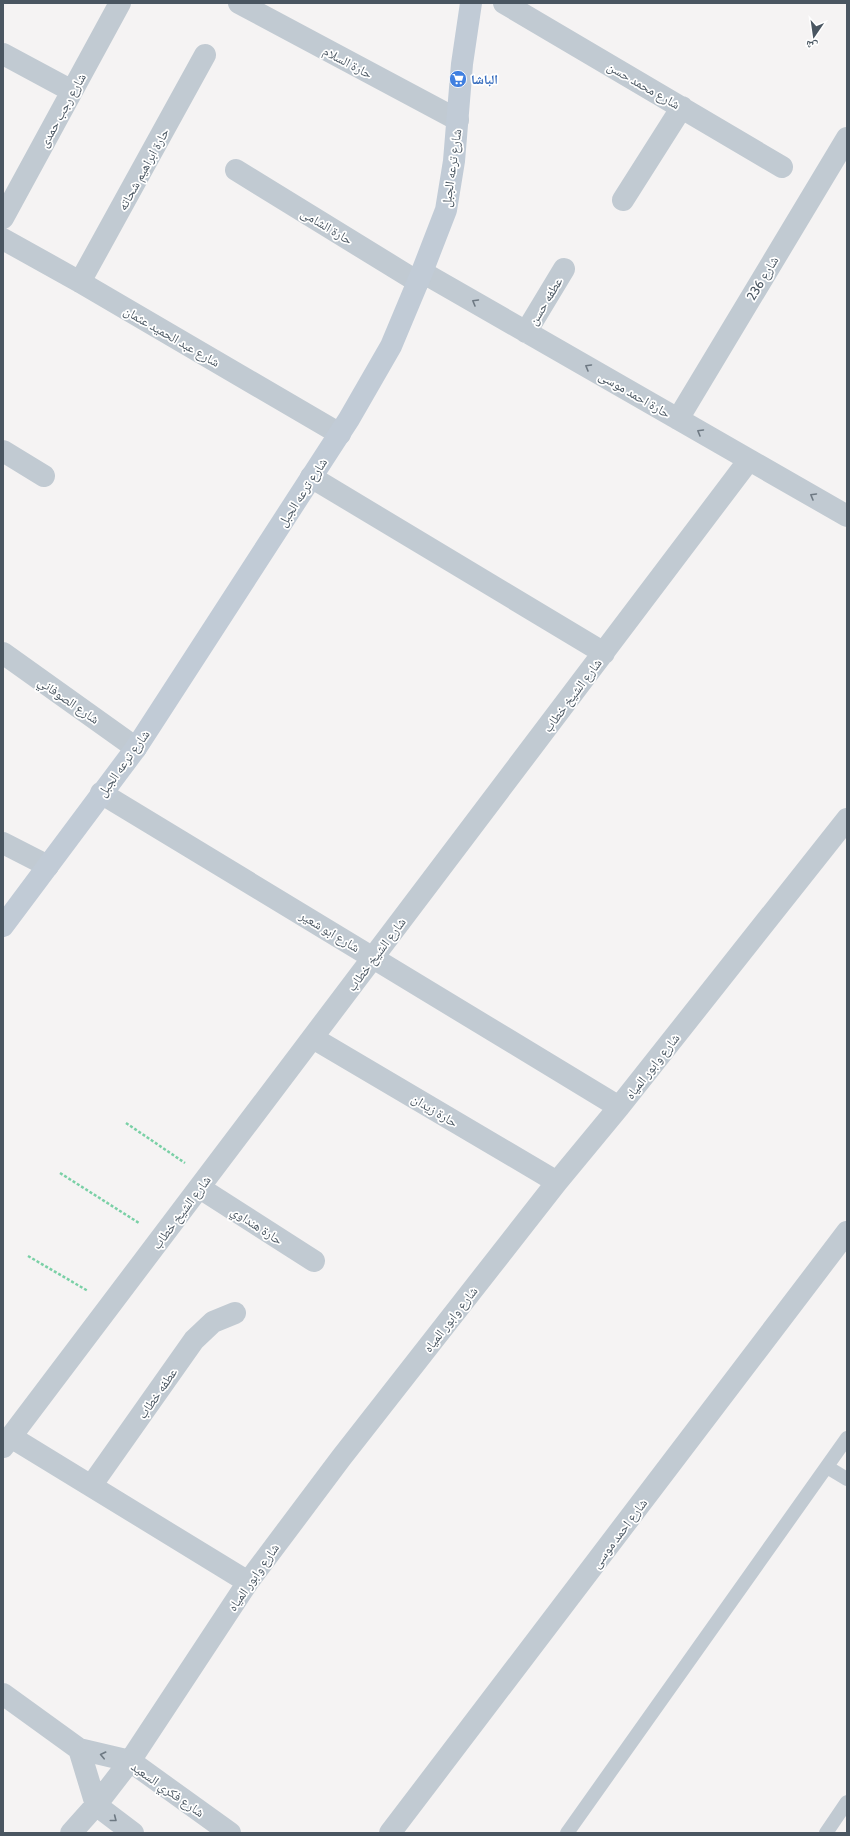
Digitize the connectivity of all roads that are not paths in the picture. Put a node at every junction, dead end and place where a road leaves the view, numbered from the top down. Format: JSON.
{"nodes":[{"id":1,"x":120,"y":3,"type":"edge"},
{"id":2,"x":239,"y":3,"type":"edge"},
{"id":3,"x":471,"y":3,"type":"edge"},
{"id":4,"x":504,"y":3,"type":"edge"},
{"id":5,"x":3,"y":54,"type":"edge"},
{"id":6,"x":205,"y":55,"type":"dead end"},
{"id":7,"x":72,"y":91,"type":"junction"},
{"id":8,"x":682,"y":107,"type":"junction"},
{"id":9,"x":458,"y":120,"type":"junction"},
{"id":10,"x":847,"y":138,"type":"edge"},
{"id":11,"x":782,"y":167,"type":"dead end"},
{"id":12,"x":236,"y":170,"type":"dead end"},
{"id":13,"x":623,"y":200,"type":"dead end"},
{"id":14,"x":3,"y":218,"type":"edge"},
{"id":15,"x":3,"y":239,"type":"edge"},
{"id":16,"x":564,"y":269,"type":"dead end"},
{"id":17,"x":420,"y":277,"type":"junction"},
{"id":18,"x":80,"y":282,"type":"junction"},
{"id":19,"x":526,"y":332,"type":"junction"},
{"id":20,"x":678,"y":419,"type":"junction"},
{"id":21,"x":340,"y":434,"type":"junction"},
{"id":22,"x":3,"y":452,"type":"edge"},
{"id":23,"x":749,"y":460,"type":"junction"},
{"id":24,"x":44,"y":476,"type":"dead end"},
{"id":25,"x":311,"y":477,"type":"junction"},
{"id":26,"x":847,"y":516,"type":"edge"},
{"id":27,"x":3,"y":653,"type":"edge"},
{"id":28,"x":604,"y":653,"type":"junction"},
{"id":29,"x":136,"y":748,"type":"junction"},
{"id":30,"x":102,"y":793,"type":"junction"},
{"id":31,"x":847,"y":819,"type":"edge"},
{"id":32,"x":3,"y":843,"type":"edge"},
{"id":33,"x":48,"y":866,"type":"junction"},
{"id":34,"x":3,"y":926,"type":"edge"},
{"id":35,"x":373,"y":958,"type":"junction"},
{"id":36,"x":313,"y":1038,"type":"junction"},
{"id":37,"x":620,"y":1106,"type":"junction"},
{"id":38,"x":203,"y":1182,"type":"junction"},
{"id":39,"x":557,"y":1182,"type":"junction"},
{"id":40,"x":847,"y":1232,"type":"edge"},
{"id":41,"x":314,"y":1262,"type":"dead end"},
{"id":42,"x":235,"y":1313,"type":"dead end"},
{"id":43,"x":847,"y":1438,"type":"edge"},
{"id":44,"x":7,"y":1442,"type":"edge"},
{"id":45,"x":826,"y":1467,"type":"junction"},
{"id":46,"x":847,"y":1479,"type":"edge"},
{"id":47,"x":91,"y":1486,"type":"junction"},
{"id":48,"x":248,"y":1582,"type":"junction"},
{"id":49,"x":3,"y":1694,"type":"edge"},
{"id":50,"x":79,"y":1749,"type":"junction"},
{"id":51,"x":130,"y":1761,"type":"junction"},
{"id":52,"x":847,"y":1802,"type":"edge"},
{"id":53,"x":96,"y":1805,"type":"junction"},
{"id":54,"x":72,"y":1833,"type":"edge"},
{"id":55,"x":133,"y":1833,"type":"edge"},
{"id":56,"x":230,"y":1833,"type":"edge"},
{"id":57,"x":390,"y":1833,"type":"edge"},
{"id":58,"x":567,"y":1833,"type":"edge"},
{"id":59,"x":826,"y":1833,"type":"edge"}],
"edges":[{"from":1,"to":7,"type":"street","name":"شارع رجب حمدى"},
{"from":2,"to":9,"type":"street","name":"حارة السلام"},
{"from":3,"to":9,"type":"street","name":"شارع ترعه الجبل"},
{"from":4,"to":8,"type":"street","name":"شارع محمد حسن"},
{"from":5,"to":7,"type":"street"},
{"from":6,"to":18,"type":"street","name":"حارة ابراهيم شحاته"},
{"from":7,"to":14,"type":"street","name":"شارع رجب حمدى"},
{"from":8,"to":11,"type":"street","name":"شارع محمد حسن"},
{"from":8,"to":13,"type":"street"},
{"from":9,"to":17,"type":"street","name":"شارع ترعه الجبل"},
{"from":10,"to":20,"type":"street","name":"شارع 236"},
{"from":12,"to":17,"type":"street","name":"حارة الشامى"},
{"from":15,"to":18,"type":"street","name":"شارع عبد الحميد عثمان"},
{"from":16,"to":19,"type":"street","name":"عطفه حسن"},
{"from":19,"to":17,"type":"street","name":"حارة احمد موسى","one_way":true},
{"from":17,"to":21,"type":"street","name":"شارع ترعه الجبل"},
{"from":18,"to":21,"type":"street","name":"شارع عبد الحميد عثمان"},
{"from":20,"to":19,"type":"street","name":"حارة احمد موسى","one_way":true},
{"from":23,"to":20,"type":"street","name":"حارة احمد موسى","one_way":true},
{"from":21,"to":25,"type":"street","name":"شارع ترعه الجبل"},
{"from":22,"to":24,"type":"street"},
{"from":26,"to":23,"type":"street","name":"حارة احمد موسى","one_way":true},
{"from":23,"to":28,"type":"street","name":"شارع الشيخ خطاب"},
{"from":25,"to":28,"type":"street"},
{"from":25,"to":29,"type":"street","name":"شارع ترعه الجبل"},
{"from":27,"to":29,"type":"street","name":"شارع الصوفاني"},
{"from":28,"to":35,"type":"street","name":"شارع الشيخ خطاب"},
{"from":29,"to":30,"type":"street","name":"شارع ترعه الجبل"},
{"from":30,"to":33,"type":"street","name":"شارع ترعه الجبل"},
{"from":30,"to":35,"type":"street","name":"شارع ابو شعير"},
{"from":31,"to":37,"type":"street","name":"شارع وابور المياه"},
{"from":32,"to":33,"type":"street"},
{"from":33,"to":34,"type":"street","name":"شارع ترعه الجبل"},
{"from":35,"to":36,"type":"street","name":"شارع الشيخ خطاب"},
{"from":35,"to":37,"type":"street","name":"شارع ابو شعير"},
{"from":36,"to":38,"type":"street","name":"شارع الشيخ خطاب"},
{"from":36,"to":39,"type":"street","name":"حارة زيدان"},
{"from":37,"to":39,"type":"street","name":"شارع وابور المياه"},
{"from":38,"to":41,"type":"street","name":"حارة هنداوي"},
{"from":38,"to":44,"type":"street","name":"شارع الشيخ خطاب"},
{"from":39,"to":48,"type":"street","name":"شارع وابور المياه"},
{"from":40,"to":57,"type":"street","name":"شارع احمد موسى"},
{"from":42,"to":47,"type":"street","name":"عطفه خطاب"},
{"from":43,"to":45,"type":"lane"},
{"from":44,"to":47,"type":"street"},
{"from":45,"to":46,"type":"lane"},
{"from":45,"to":58,"type":"lane"},
{"from":47,"to":48,"type":"street"},
{"from":48,"to":51,"type":"street","name":"شارع وابور المياه"},
{"from":49,"to":50,"type":"street","name":"شارع فكري السعيد"},
{"from":51,"to":50,"type":"street","name":"شارع فكري السعيد","one_way":true},
{"from":50,"to":53,"type":"street"},
{"from":51,"to":53,"type":"street","name":"شارع وابور المياه"},
{"from":51,"to":56,"type":"street","name":"شارع فكري السعيد"},
{"from":52,"to":59,"type":"lane"},
{"from":53,"to":54,"type":"street","name":"شارع وابور المياه"},
{"from":53,"to":55,"type":"street","one_way":true}]}
